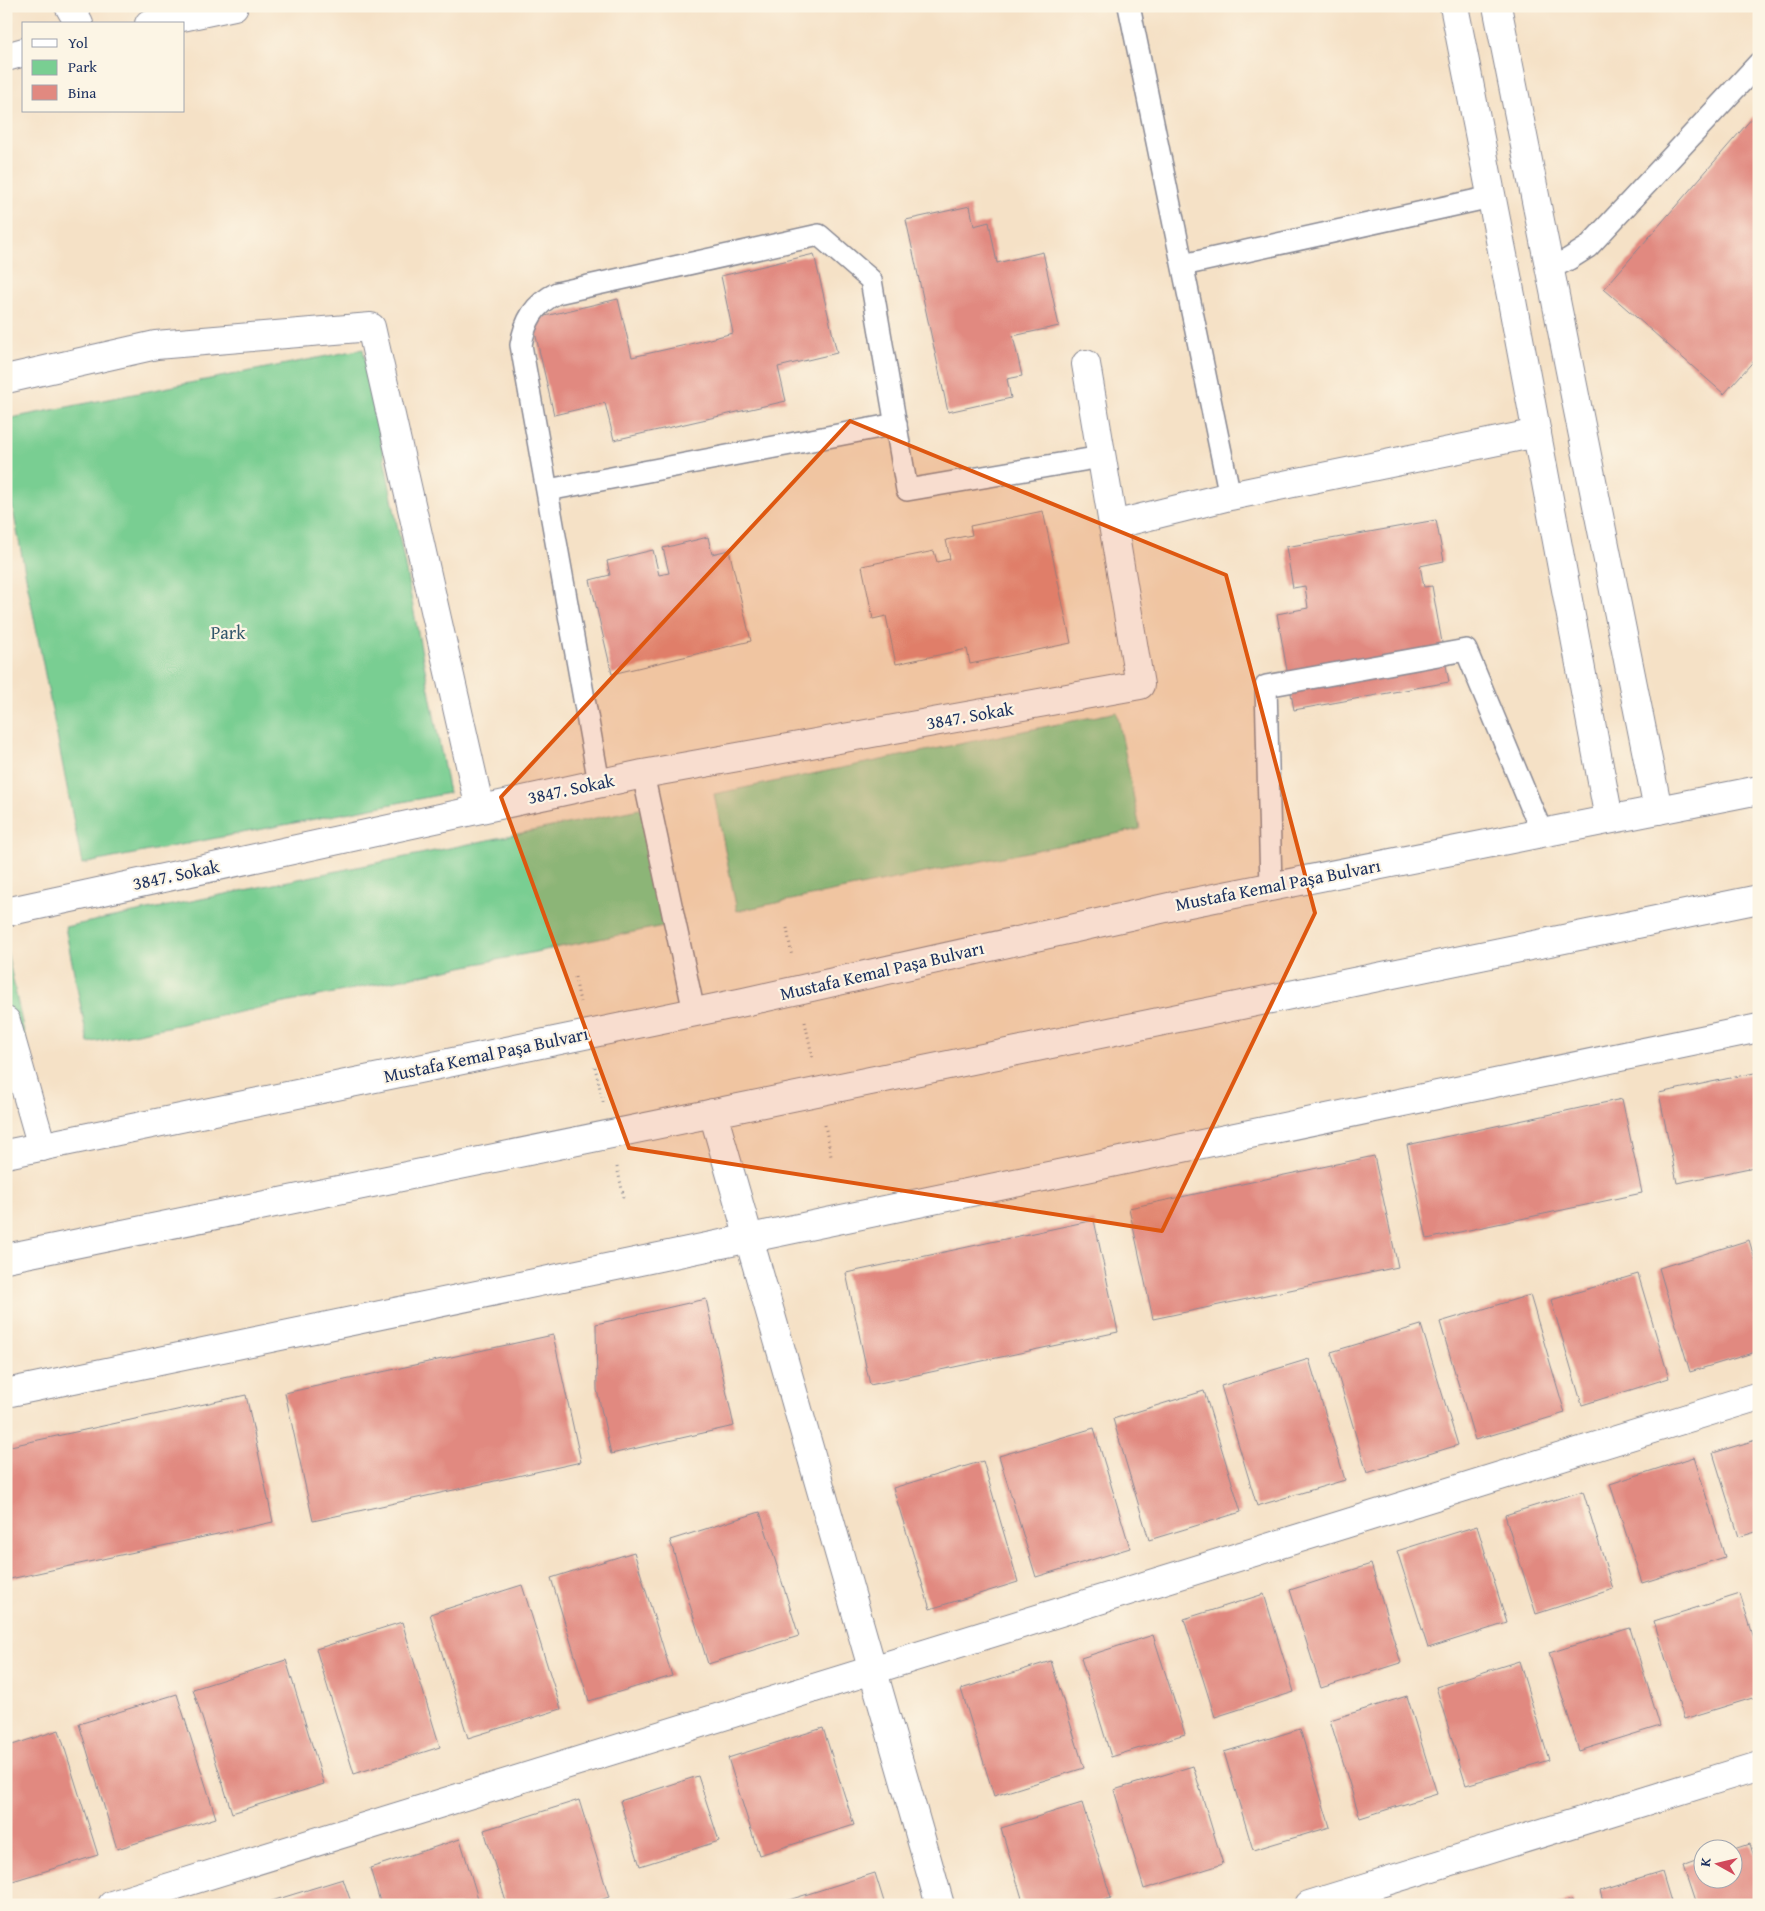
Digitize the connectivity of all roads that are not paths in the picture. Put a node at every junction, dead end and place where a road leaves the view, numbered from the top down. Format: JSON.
{"nodes":[{"id":1,"x":69,"y":6,"type":"edge"},
{"id":2,"x":234,"y":6,"type":"edge"},
{"id":3,"x":1129,"y":6,"type":"edge"},
{"id":4,"x":1454,"y":6,"type":"edge"},
{"id":5,"x":1497,"y":6,"type":"edge"},
{"id":6,"x":78,"y":22,"type":"edge"},
{"id":7,"x":158,"y":22,"type":"edge"},
{"id":8,"x":22,"y":53,"type":"edge"},
{"id":9,"x":6,"y":57,"type":"edge"},
{"id":10,"x":1759,"y":63,"type":"edge"},
{"id":11,"x":1491,"y":197,"type":"junction"},
{"id":12,"x":1183,"y":265,"type":"junction"},
{"id":13,"x":1549,"y":269,"type":"junction"},
{"id":14,"x":1086,"y":364,"type":"dead end"},
{"id":15,"x":6,"y":379,"type":"edge"},
{"id":16,"x":896,"y":424,"type":"junction"},
{"id":17,"x":1537,"y":433,"type":"junction"},
{"id":18,"x":1101,"y":457,"type":"junction"},
{"id":19,"x":548,"y":490,"type":"junction"},
{"id":20,"x":1230,"y":496,"type":"junction"},
{"id":21,"x":1113,"y":525,"type":"junction"},
{"id":22,"x":643,"y":774,"type":"junction"},
{"id":23,"x":600,"y":783,"type":"junction"},
{"id":24,"x":1759,"y":790,"type":"edge"},
{"id":25,"x":480,"y":809,"type":"junction"},
{"id":26,"x":1658,"y":810,"type":"junction"},
{"id":27,"x":1608,"y":820,"type":"junction"},
{"id":28,"x":1542,"y":833,"type":"junction"},
{"id":29,"x":1271,"y":886,"type":"junction"},
{"id":30,"x":1759,"y":899,"type":"edge"},
{"id":31,"x":6,"y":912,"type":"edge"},
{"id":32,"x":694,"y":1012,"type":"junction"},
{"id":33,"x":6,"y":1021,"type":"edge"},
{"id":34,"x":1759,"y":1028,"type":"edge"},
{"id":35,"x":713,"y":1113,"type":"junction"},
{"id":36,"x":42,"y":1147,"type":"junction"},
{"id":37,"x":6,"y":1154,"type":"edge"},
{"id":38,"x":749,"y":1238,"type":"junction"},
{"id":39,"x":6,"y":1258,"type":"edge"},
{"id":40,"x":6,"y":1393,"type":"edge"},
{"id":41,"x":1759,"y":1396,"type":"edge"},
{"id":42,"x":873,"y":1670,"type":"junction"},
{"id":43,"x":1759,"y":1766,"type":"edge"},
{"id":44,"x":112,"y":1905,"type":"edge"},
{"id":45,"x":940,"y":1905,"type":"edge"},
{"id":46,"x":1309,"y":1905,"type":"edge"}],
"edges":[{"from":1,"to":6,"type":"street"},
{"from":2,"to":7,"type":"street"},
{"from":3,"to":12,"type":"lane"},
{"from":4,"to":11,"type":"street"},
{"from":5,"to":13,"type":"street"},
{"from":8,"to":9,"type":"street"},
{"from":10,"to":13,"type":"lane"},
{"from":11,"to":12,"type":"lane"},
{"from":11,"to":17,"type":"street"},
{"from":12,"to":20,"type":"lane"},
{"from":13,"to":26,"type":"street"},
{"from":14,"to":18,"type":"street"},
{"from":15,"to":25,"type":"street"},
{"from":16,"to":18,"type":"lane"},
{"from":16,"to":19,"type":"lane"},
{"from":16,"to":19,"type":"lane"},
{"from":17,"to":20,"type":"street"},
{"from":17,"to":27,"type":"street"},
{"from":18,"to":21,"type":"street"},
{"from":19,"to":23,"type":"lane"},
{"from":20,"to":21,"type":"street"},
{"from":21,"to":22,"type":"street","name":"3847. Sokak"},
{"from":22,"to":23,"type":"street","name":"3847. Sokak"},
{"from":22,"to":32,"type":"lane"},
{"from":23,"to":25,"type":"street","name":"3847. Sokak"},
{"from":24,"to":26,"type":"street","name":"Mustafa Kemal Paşa Bulvarı"},
{"from":25,"to":31,"type":"street","name":"3847. Sokak"},
{"from":26,"to":27,"type":"street","name":"Mustafa Kemal Paşa Bulvarı"},
{"from":27,"to":28,"type":"street","name":"Mustafa Kemal Paşa Bulvarı"},
{"from":28,"to":29,"type":"street","name":"Mustafa Kemal Paşa Bulvarı"},
{"from":28,"to":29,"type":"lane"},
{"from":29,"to":32,"type":"street","name":"Mustafa Kemal Paşa Bulvarı"},
{"from":30,"to":35,"type":"street"},
{"from":32,"to":36,"type":"street","name":"Mustafa Kemal Paşa Bulvarı"},
{"from":33,"to":36,"type":"street"},
{"from":34,"to":38,"type":"street"},
{"from":35,"to":38,"type":"street"},
{"from":35,"to":39,"type":"street"},
{"from":36,"to":37,"type":"street","name":"Mustafa Kemal Paşa Bulvarı"},
{"from":38,"to":40,"type":"street"},
{"from":38,"to":42,"type":"street"},
{"from":41,"to":42,"type":"street"},
{"from":42,"to":44,"type":"street"},
{"from":42,"to":45,"type":"street"},
{"from":43,"to":46,"type":"street"}]}
